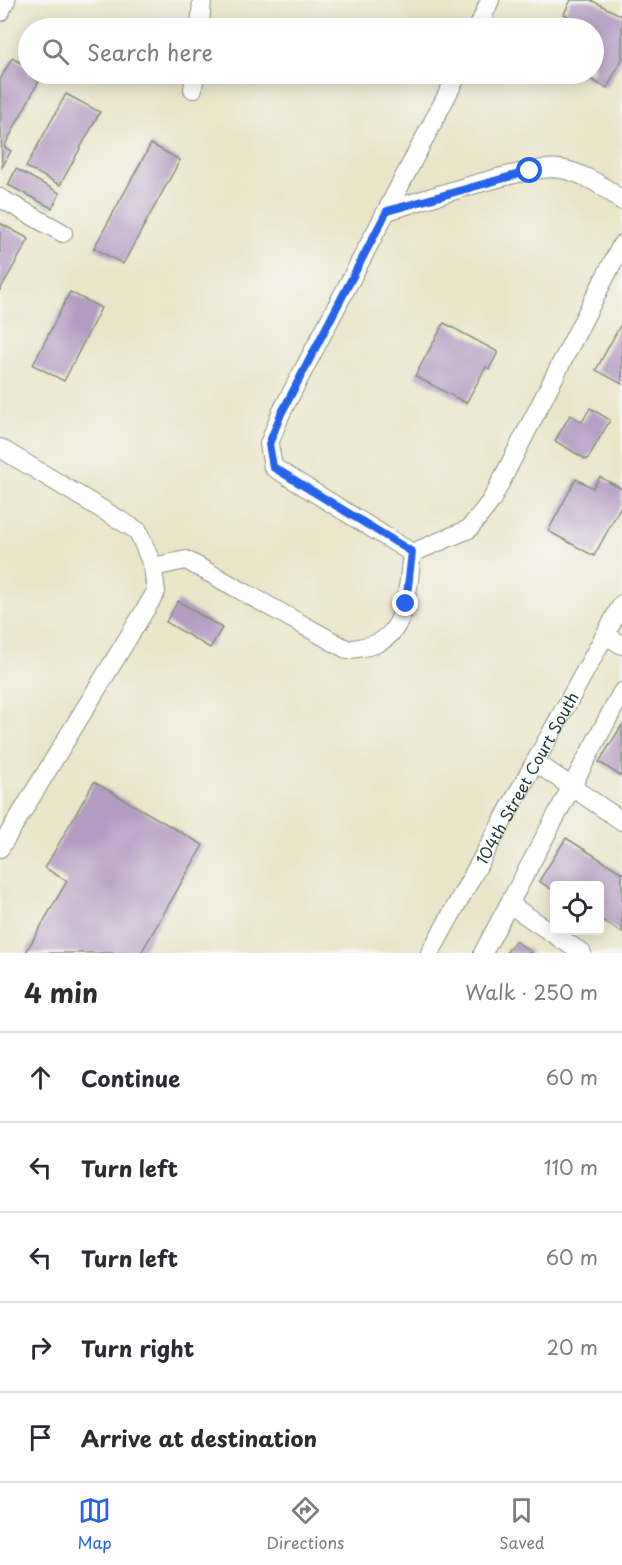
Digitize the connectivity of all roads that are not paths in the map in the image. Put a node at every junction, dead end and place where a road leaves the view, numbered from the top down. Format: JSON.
{"nodes":[{"id":1,"x":6,"y":0,"type":"edge"},
{"id":2,"x":201,"y":0,"type":"edge"},
{"id":3,"x":490,"y":0,"type":"edge"},
{"id":4,"x":0,"y":12,"type":"edge"},
{"id":5,"x":200,"y":18,"type":"edge"},
{"id":6,"x":482,"y":18,"type":"edge"},
{"id":7,"x":453,"y":84,"type":"edge"},
{"id":8,"x":0,"y":198,"type":"edge"},
{"id":9,"x":622,"y":201,"type":"edge"},
{"id":10,"x":387,"y":211,"type":"junction"},
{"id":11,"x":63,"y":232,"type":"dead end"},
{"id":12,"x":622,"y":244,"type":"edge"},
{"id":13,"x":0,"y":448,"type":"edge"},
{"id":14,"x":412,"y":552,"type":"junction"},
{"id":15,"x":153,"y":567,"type":"junction"},
{"id":16,"x":622,"y":604,"type":"edge"},
{"id":17,"x":605,"y":635,"type":"junction"},
{"id":18,"x":622,"y":645,"type":"edge"},
{"id":19,"x":622,"y":692,"type":"edge"},
{"id":20,"x":535,"y":762,"type":"junction"},
{"id":21,"x":571,"y":786,"type":"junction"},
{"id":22,"x":622,"y":821,"type":"edge"},
{"id":23,"x":0,"y":848,"type":"edge"},
{"id":24,"x":508,"y":904,"type":"junction"},
{"id":25,"x":430,"y":953,"type":"edge"},
{"id":26,"x":483,"y":953,"type":"edge"},
{"id":27,"x":582,"y":953,"type":"edge"}],
"edges":[{"from":1,"to":4,"type":"street"},
{"from":2,"to":5,"type":"street"},
{"from":3,"to":6,"type":"street"},
{"from":7,"to":10,"type":"street"},
{"from":8,"to":11,"type":"street"},
{"from":9,"to":10,"type":"street"},
{"from":10,"to":14,"type":"street"},
{"from":12,"to":14,"type":"street"},
{"from":13,"to":15,"type":"street"},
{"from":14,"to":15,"type":"street"},
{"from":15,"to":23,"type":"street"},
{"from":16,"to":17,"type":"street","name":"104th Street Court South"},
{"from":17,"to":18,"type":"street"},
{"from":17,"to":20,"type":"street","name":"104th Street Court South"},
{"from":19,"to":21,"type":"street"},
{"from":20,"to":21,"type":"street"},
{"from":20,"to":25,"type":"street","name":"104th Street Court South"},
{"from":21,"to":22,"type":"street"},
{"from":21,"to":24,"type":"street"},
{"from":24,"to":26,"type":"street"},
{"from":24,"to":27,"type":"street"}]}
